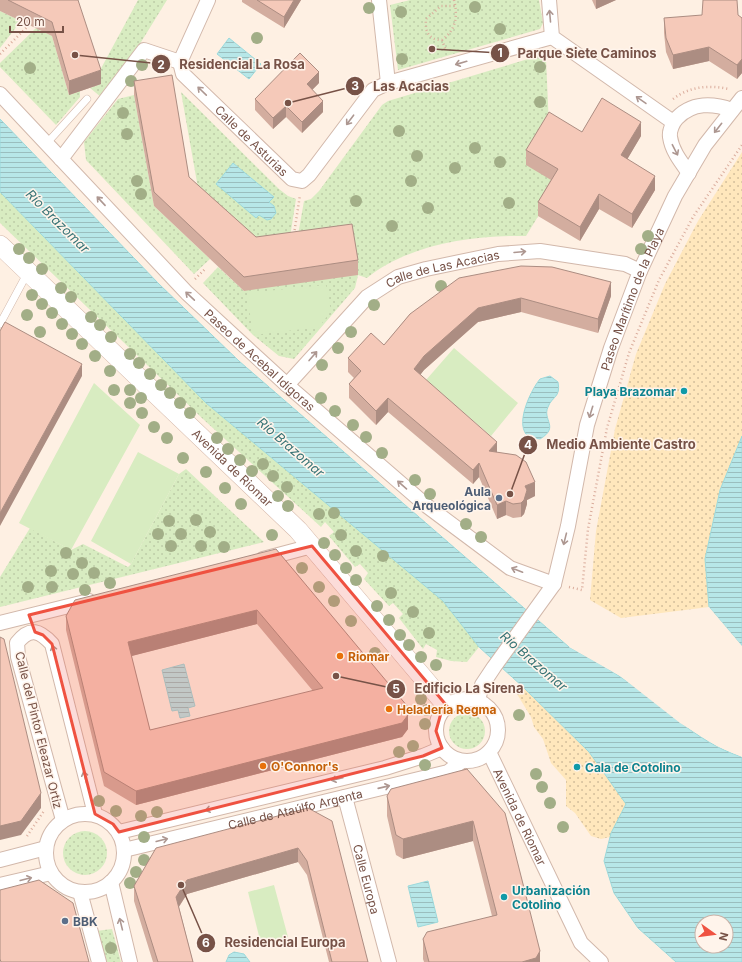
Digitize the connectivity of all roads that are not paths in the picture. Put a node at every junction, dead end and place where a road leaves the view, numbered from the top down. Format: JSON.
{"nodes":[{"id":1,"x":208,"y":0,"type":"edge"},
{"id":2,"x":379,"y":0,"type":"edge"},
{"id":3,"x":549,"y":0,"type":"edge"},
{"id":4,"x":552,"y":37,"type":"junction"},
{"id":5,"x":180,"y":62,"type":"junction"},
{"id":6,"x":388,"y":83,"type":"junction"},
{"id":7,"x":0,"y":94,"type":"edge"},
{"id":8,"x":739,"y":94,"type":"edge"},
{"id":9,"x":87,"y":99,"type":"dead end"},
{"id":10,"x":732,"y":110,"type":"junction"},
{"id":11,"x":674,"y":122,"type":"junction"},
{"id":12,"x":46,"y":143,"type":"junction"},
{"id":13,"x":61,"y":159,"type":"junction"},
{"id":14,"x":689,"y":173,"type":"junction"},
{"id":15,"x":0,"y":245,"type":"edge"},
{"id":16,"x":640,"y":270,"type":"junction"},
{"id":17,"x":28,"y":272,"type":"junction"},
{"id":18,"x":0,"y":324,"type":"edge"},
{"id":19,"x":288,"y":386,"type":"junction"},
{"id":20,"x":312,"y":546,"type":"junction"},
{"id":21,"x":252,"y":562,"type":"edge"},
{"id":22,"x":554,"y":584,"type":"junction"},
{"id":23,"x":105,"y":597,"type":"edge"},
{"id":24,"x":29,"y":615,"type":"junction"},
{"id":25,"x":0,"y":623,"type":"edge"},
{"id":26,"x":35,"y":632,"type":"junction"},
{"id":27,"x":478,"y":700,"type":"junction"},
{"id":28,"x":447,"y":706,"type":"junction"},
{"id":29,"x":442,"y":748,"type":"junction"},
{"id":30,"x":489,"y":752,"type":"junction"},
{"id":31,"x":462,"y":761,"type":"junction"},
{"id":32,"x":345,"y":797,"type":"junction"},
{"id":33,"x":95,"y":814,"type":"junction"},
{"id":34,"x":63,"y":820,"type":"junction"},
{"id":35,"x":119,"y":832,"type":"junction"},
{"id":36,"x":46,"y":848,"type":"junction"},
{"id":37,"x":124,"y":850,"type":"junction"},
{"id":38,"x":0,"y":860,"type":"edge"},
{"id":39,"x":51,"y":873,"type":"junction"},
{"id":40,"x":111,"y":882,"type":"junction"},
{"id":41,"x":0,"y":886,"type":"edge"},
{"id":42,"x":80,"y":892,"type":"junction"},
{"id":43,"x":99,"y":962,"type":"edge"},
{"id":44,"x":130,"y":962,"type":"edge"},
{"id":45,"x":389,"y":962,"type":"edge"},
{"id":46,"x":601,"y":962,"type":"edge"}],
"edges":[{"from":1,"to":5,"type":"street"},
{"from":2,"to":6,"type":"street"},
{"from":4,"to":3,"type":"street","one_way":true},
{"from":4,"to":6,"type":"street","name":"Calle de Asturias","one_way":true},
{"from":11,"to":4,"type":"street","one_way":true},
{"from":6,"to":5,"type":"street","name":"Calle de Asturias","one_way":true},
{"from":5,"to":13,"type":"street"},
{"from":7,"to":12,"type":"street","name":"Paseo de Acebal Idígoras"},
{"from":8,"to":10,"type":"street","name":"Paseo Marítimo de la Playa"},
{"from":9,"to":12,"type":"lane"},
{"from":10,"to":11,"type":"street"},
{"from":10,"to":14,"type":"street","name":"Paseo Marítimo de la Playa","one_way":true},
{"from":11,"to":14,"type":"street","one_way":true},
{"from":12,"to":13,"type":"street","name":"Paseo de Acebal Idígoras"},
{"from":19,"to":13,"type":"street","name":"Paseo de Acebal Idígoras","one_way":true},
{"from":14,"to":16,"type":"street","name":"Paseo Marítimo de la Playa"},
{"from":15,"to":17,"type":"street","name":"Avenida de Riomar"},
{"from":19,"to":16,"type":"street","name":"Calle de Las Acacias","one_way":true},
{"from":16,"to":22,"type":"street","name":"Paseo Marítimo de la Playa","one_way":true},
{"from":17,"to":18,"type":"lane"},
{"from":17,"to":20,"type":"street","name":"Avenida de Riomar"},
{"from":22,"to":19,"type":"street","name":"Paseo de Acebal Idígoras","one_way":true},
{"from":20,"to":21,"type":"street"},
{"from":20,"to":28,"type":"street","name":"Avenida de Riomar"},
{"from":22,"to":27,"type":"street","name":"Paseo Marítimo de la Playa"},
{"from":23,"to":24,"type":"street"},
{"from":24,"to":25,"type":"street"},
{"from":24,"to":26,"type":"street"},
{"from":33,"to":26,"type":"street","one_way":true},
{"from":26,"to":34,"type":"street","name":"Calle del Pintor Eleazar Ortiz"},
{"from":27,"to":28,"type":"street"},
{"from":27,"to":30,"type":"street"},
{"from":28,"to":29,"type":"street"},
{"from":29,"to":31,"type":"street"},
{"from":29,"to":35,"type":"street","name":"Calle de Ataúlfo Argenta","one_way":true},
{"from":30,"to":31,"type":"street"},
{"from":30,"to":46,"type":"street","name":"Avenida de Riomar"},
{"from":32,"to":31,"type":"street","name":"Calle de Ataúlfo Argenta","one_way":true},
{"from":37,"to":32,"type":"street","name":"Calle de Ataúlfo Argenta","one_way":true},
{"from":32,"to":45,"type":"street","name":"Calle Europa"},
{"from":33,"to":34,"type":"street"},
{"from":33,"to":35,"type":"street"},
{"from":34,"to":36,"type":"street"},
{"from":35,"to":37,"type":"street"},
{"from":36,"to":38,"type":"street"},
{"from":36,"to":39,"type":"street"},
{"from":37,"to":40,"type":"street"},
{"from":41,"to":39,"type":"street","one_way":true},
{"from":39,"to":42,"type":"street"},
{"from":40,"to":42,"type":"street"},
{"from":44,"to":40,"type":"street","one_way":true},
{"from":42,"to":43,"type":"street"}]}
